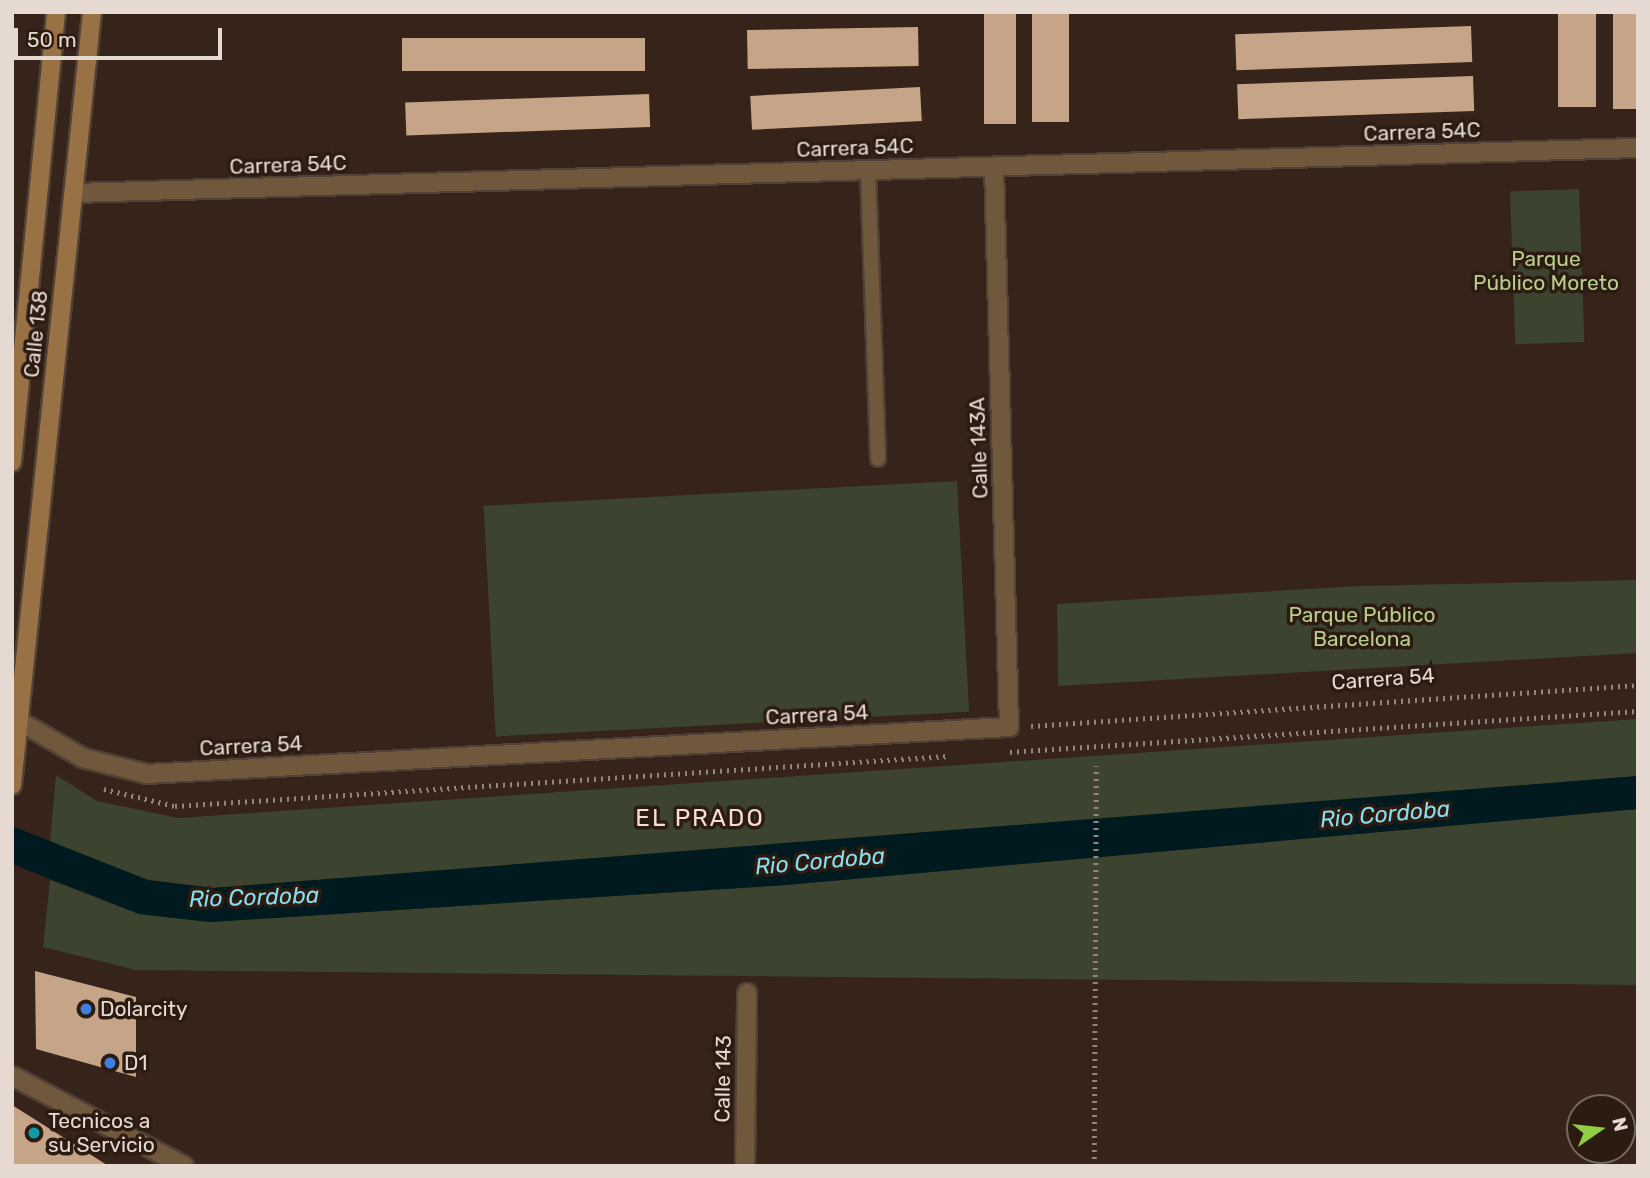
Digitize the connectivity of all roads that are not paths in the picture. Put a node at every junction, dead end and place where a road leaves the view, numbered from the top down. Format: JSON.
{"nodes":[{"id":1,"x":55,"y":12,"type":"edge"},
{"id":2,"x":92,"y":12,"type":"edge"},
{"id":3,"x":1638,"y":148,"type":"edge"},
{"id":4,"x":994,"y":167,"type":"junction"},
{"id":5,"x":868,"y":170,"type":"junction"},
{"id":6,"x":74,"y":193,"type":"junction"},
{"id":7,"x":878,"y":459,"type":"dead end"},
{"id":8,"x":12,"y":461,"type":"edge"},
{"id":9,"x":15,"y":719,"type":"edge"},
{"id":10,"x":1009,"y":727,"type":"joint"},
{"id":11,"x":13,"y":777,"type":"edge"},
{"id":12,"x":12,"y":785,"type":"edge"},
{"id":13,"x":747,"y":993,"type":"dead end"},
{"id":14,"x":12,"y":1076,"type":"edge"},
{"id":15,"x":184,"y":1166,"type":"edge"},
{"id":16,"x":745,"y":1166,"type":"edge"}],
"edges":[{"from":1,"to":8,"type":"main road","name":"Calle 138"},
{"from":2,"to":6,"type":"main road","name":"Calle 138"},
{"from":3,"to":4,"type":"street","name":"Carrera 54C"},
{"from":4,"to":5,"type":"street","name":"Carrera 54C"},
{"from":4,"to":10,"type":"street","name":"Calle 143A"},
{"from":5,"to":6,"type":"street","name":"Carrera 54C"},
{"from":5,"to":7,"type":"lane"},
{"from":6,"to":9,"type":"main road","name":"Calle 138"},
{"from":9,"to":10,"type":"street","name":"Carrera 54"},
{"from":9,"to":11,"type":"main road","name":"Calle 138"},
{"from":11,"to":12,"type":"main road","name":"Calle 138"},
{"from":13,"to":16,"type":"street","name":"Calle 143"},
{"from":14,"to":15,"type":"street"}]}
